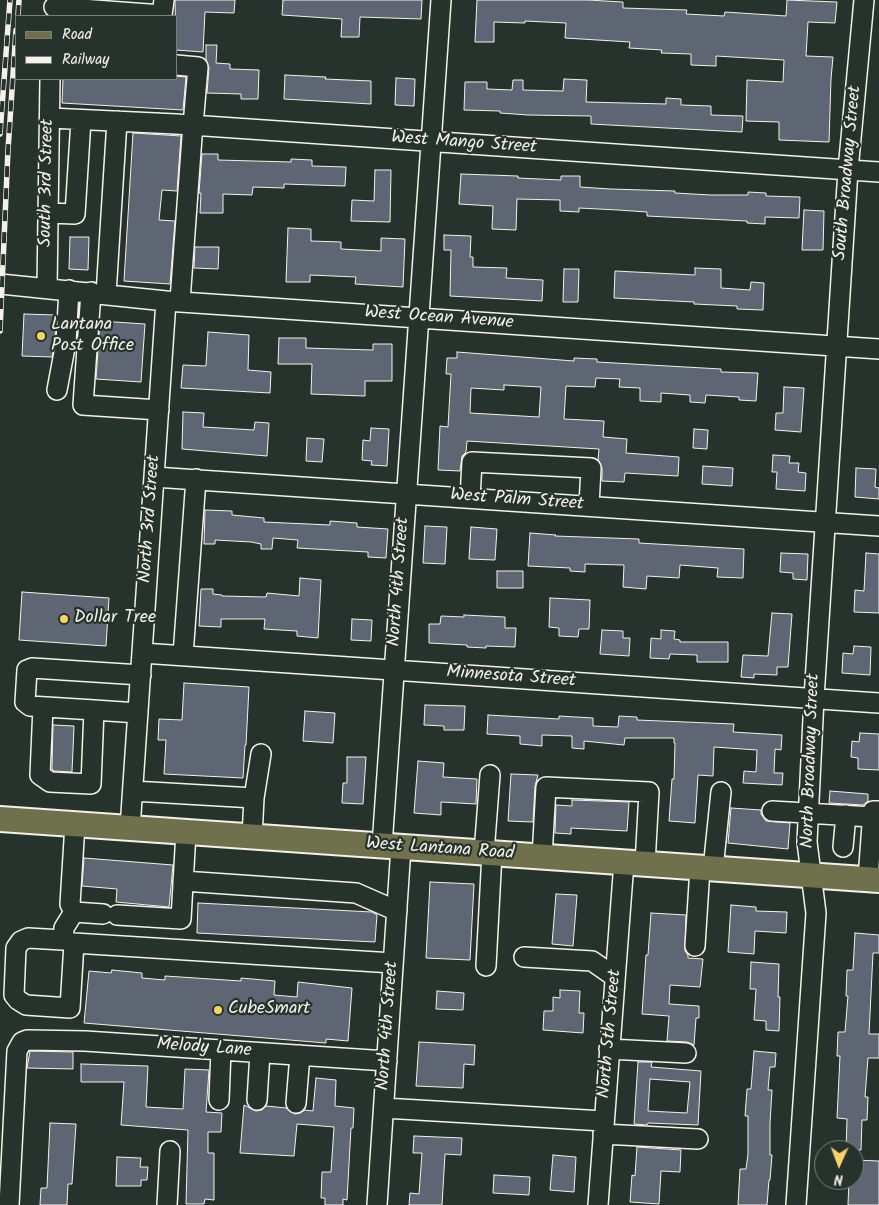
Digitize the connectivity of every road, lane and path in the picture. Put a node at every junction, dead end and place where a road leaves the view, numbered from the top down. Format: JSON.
{"nodes":[{"id":1,"x":164,"y":0,"type":"edge"},
{"id":2,"x":441,"y":0,"type":"edge"},
{"id":3,"x":864,"y":0,"type":"edge"},
{"id":4,"x":54,"y":8,"type":"edge"},
{"id":5,"x":178,"y":65,"type":"edge"},
{"id":6,"x":50,"y":80,"type":"edge"},
{"id":7,"x":50,"y":118,"type":"junction"},
{"id":8,"x":80,"y":120,"type":"junction"},
{"id":9,"x":117,"y":122,"type":"junction"},
{"id":10,"x":194,"y":126,"type":"junction"},
{"id":11,"x":430,"y":142,"type":"junction"},
{"id":12,"x":848,"y":170,"type":"junction"},
{"id":13,"x":879,"y":172,"type":"edge"},
{"id":14,"x":48,"y":214,"type":"junction"},
{"id":15,"x":0,"y":284,"type":"edge"},
{"id":16,"x":47,"y":288,"type":"junction"},
{"id":17,"x":69,"y":290,"type":"junction"},
{"id":18,"x":98,"y":293,"type":"junction"},
{"id":19,"x":173,"y":301,"type":"junction"},
{"id":20,"x":418,"y":318,"type":"junction"},
{"id":21,"x":836,"y":346,"type":"junction"},
{"id":22,"x":879,"y":349,"type":"edge"},
{"id":23,"x":57,"y":390,"type":"dead end"},
{"id":24,"x":159,"y":410,"type":"junction"},
{"id":25,"x":154,"y":476,"type":"junction"},
{"id":26,"x":196,"y":479,"type":"junction"},
{"id":27,"x":406,"y":494,"type":"junction"},
{"id":28,"x":470,"y":498,"type":"junction"},
{"id":29,"x":589,"y":506,"type":"junction"},
{"id":30,"x":825,"y":522,"type":"junction"},
{"id":31,"x":879,"y":526,"type":"edge"},
{"id":32,"x":142,"y":653,"type":"junction"},
{"id":33,"x":183,"y":655,"type":"junction"},
{"id":34,"x":394,"y":670,"type":"junction"},
{"id":35,"x":141,"y":674,"type":"junction"},
{"id":36,"x":814,"y":698,"type":"junction"},
{"id":37,"x":879,"y":703,"type":"edge"},
{"id":38,"x":43,"y":707,"type":"junction"},
{"id":39,"x":94,"y":710,"type":"junction"},
{"id":40,"x":138,"y":713,"type":"junction"},
{"id":41,"x":261,"y":754,"type":"dead end"},
{"id":42,"x":490,"y":775,"type":"dead end"},
{"id":43,"x":133,"y":791,"type":"junction"},
{"id":44,"x":721,"y":792,"type":"dead end"},
{"id":45,"x":254,"y":798,"type":"junction"},
{"id":46,"x":772,"y":811,"type":"dead end"},
{"id":47,"x":808,"y":813,"type":"junction"},
{"id":48,"x":876,"y":814,"type":"edge"},
{"id":49,"x":846,"y":815,"type":"junction"},
{"id":50,"x":0,"y":819,"type":"edge"},
{"id":51,"x":75,"y":824,"type":"junction"},
{"id":52,"x":130,"y":828,"type":"junction"},
{"id":53,"x":186,"y":832,"type":"junction"},
{"id":54,"x":252,"y":837,"type":"junction"},
{"id":55,"x":391,"y":846,"type":"junction"},
{"id":56,"x":843,"y":847,"type":"dead end"},
{"id":57,"x":488,"y":853,"type":"junction"},
{"id":58,"x":542,"y":857,"type":"junction"},
{"id":59,"x":635,"y":863,"type":"junction"},
{"id":60,"x":706,"y":868,"type":"junction"},
{"id":61,"x":811,"y":875,"type":"junction"},
{"id":62,"x":874,"y":880,"type":"edge"},
{"id":63,"x":183,"y":881,"type":"junction"},
{"id":64,"x":397,"y":911,"type":"junction"},
{"id":65,"x":74,"y":912,"type":"junction"},
{"id":66,"x":181,"y":919,"type":"junction"},
{"id":67,"x":695,"y":946,"type":"dead end"},
{"id":68,"x":179,"y":950,"type":"junction"},
{"id":69,"x":524,"y":957,"type":"dead end"},
{"id":70,"x":393,"y":963,"type":"junction"},
{"id":71,"x":486,"y":966,"type":"dead end"},
{"id":72,"x":615,"y":977,"type":"junction"},
{"id":73,"x":609,"y":1049,"type":"junction"},
{"id":74,"x":221,"y":1050,"type":"junction"},
{"id":75,"x":260,"y":1053,"type":"junction"},
{"id":76,"x":686,"y":1053,"type":"dead end"},
{"id":77,"x":300,"y":1055,"type":"junction"},
{"id":78,"x":387,"y":1061,"type":"junction"},
{"id":79,"x":218,"y":1100,"type":"dead end"},
{"id":80,"x":257,"y":1100,"type":"dead end"},
{"id":81,"x":296,"y":1103,"type":"dead end"},
{"id":82,"x":384,"y":1108,"type":"junction"},
{"id":83,"x":603,"y":1128,"type":"junction"},
{"id":84,"x":698,"y":1139,"type":"dead end"},
{"id":85,"x":170,"y":1151,"type":"dead end"},
{"id":86,"x":9,"y":1205,"type":"edge"},
{"id":87,"x":167,"y":1205,"type":"edge"},
{"id":88,"x":377,"y":1205,"type":"edge"},
{"id":89,"x":598,"y":1205,"type":"edge"},
{"id":90,"x":796,"y":1205,"type":"edge"}],
"edges":[{"from":1,"to":4,"type":"street"},
{"from":2,"to":11,"type":"street","name":"North 4th Street"},
{"from":3,"to":12,"type":"street","name":"South Broadway Street"},
{"from":5,"to":10,"type":"street","name":"North 3rd Street"},
{"from":6,"to":7,"type":"street","name":"South 3rd Street"},
{"from":7,"to":8,"type":"street","name":"West Mango Street"},
{"from":7,"to":14,"type":"street","name":"South 3rd Street"},
{"from":8,"to":9,"type":"street","name":"West Mango Street"},
{"from":8,"to":14,"type":"street"},
{"from":9,"to":10,"type":"street","name":"West Mango Street"},
{"from":9,"to":18,"type":"street"},
{"from":10,"to":11,"type":"street","name":"West Mango Street"},
{"from":10,"to":19,"type":"street","name":"North 3rd Street"},
{"from":11,"to":12,"type":"street","name":"West Mango Street"},
{"from":11,"to":20,"type":"street","name":"North 4th Street"},
{"from":12,"to":13,"type":"street","name":"West Mango Street"},
{"from":12,"to":21,"type":"street","name":"South Broadway Street"},
{"from":14,"to":16,"type":"street","name":"South 3rd Street"},
{"from":15,"to":16,"type":"street","name":"West Ocean Avenue"},
{"from":16,"to":17,"type":"street","name":"West Ocean Avenue"},
{"from":17,"to":18,"type":"street","name":"West Ocean Avenue"},
{"from":17,"to":23,"type":"street"},
{"from":18,"to":19,"type":"street","name":"West Ocean Avenue"},
{"from":18,"to":24,"type":"street"},
{"from":19,"to":20,"type":"street","name":"West Ocean Avenue"},
{"from":19,"to":24,"type":"street","name":"North 3rd Street"},
{"from":20,"to":21,"type":"street","name":"West Ocean Avenue"},
{"from":20,"to":27,"type":"street","name":"North 4th Street"},
{"from":21,"to":22,"type":"street","name":"West Ocean Avenue"},
{"from":21,"to":30,"type":"street","name":"North Broadway Street"},
{"from":24,"to":25,"type":"street","name":"North 3rd Street"},
{"from":25,"to":26,"type":"street","name":"West Palm Street"},
{"from":25,"to":32,"type":"street","name":"North 3rd Street"},
{"from":26,"to":27,"type":"street","name":"West Palm Street"},
{"from":26,"to":33,"type":"street"},
{"from":27,"to":28,"type":"street","name":"West Palm Street"},
{"from":27,"to":34,"type":"street","name":"North 4th Street"},
{"from":28,"to":29,"type":"street","name":"West Palm Street"},
{"from":28,"to":29,"type":"street"},
{"from":29,"to":30,"type":"street","name":"West Palm Street"},
{"from":30,"to":31,"type":"street","name":"West Palm Street"},
{"from":30,"to":36,"type":"street","name":"North Broadway Street"},
{"from":32,"to":33,"type":"street","name":"Minnesota Street"},
{"from":32,"to":35,"type":"street","name":"North 3rd Street"},
{"from":33,"to":34,"type":"street","name":"Minnesota Street"},
{"from":34,"to":36,"type":"street","name":"Minnesota Street"},
{"from":34,"to":55,"type":"street","name":"North 4th Street"},
{"from":35,"to":38,"type":"street"},
{"from":35,"to":40,"type":"street","name":"North 3rd Street"},
{"from":36,"to":37,"type":"street","name":"Minnesota Street"},
{"from":36,"to":47,"type":"street","name":"North Broadway Street"},
{"from":38,"to":39,"type":"street"},
{"from":38,"to":39,"type":"street"},
{"from":39,"to":40,"type":"street"},
{"from":40,"to":43,"type":"street","name":"North 3rd Street"},
{"from":41,"to":45,"type":"street"},
{"from":42,"to":57,"type":"street"},
{"from":43,"to":45,"type":"street"},
{"from":43,"to":52,"type":"street","name":"North 3rd Street"},
{"from":44,"to":60,"type":"street"},
{"from":45,"to":54,"type":"street"},
{"from":46,"to":47,"type":"street"},
{"from":47,"to":49,"type":"street"},
{"from":47,"to":61,"type":"street","name":"North Broadway Street"},
{"from":48,"to":49,"type":"street"},
{"from":48,"to":62,"type":"street"},
{"from":49,"to":56,"type":"street"},
{"from":50,"to":51,"type":"main road","name":"West Lantana Road"},
{"from":51,"to":52,"type":"main road","name":"West Lantana Road"},
{"from":51,"to":65,"type":"street"},
{"from":52,"to":53,"type":"main road","name":"West Lantana Road"},
{"from":53,"to":54,"type":"main road","name":"West Lantana Road"},
{"from":53,"to":63,"type":"street"},
{"from":54,"to":55,"type":"main road","name":"West Lantana Road"},
{"from":55,"to":57,"type":"main road","name":"West Lantana Road"},
{"from":55,"to":64,"type":"street","name":"North 4th Street"},
{"from":57,"to":58,"type":"main road","name":"West Lantana Road"},
{"from":57,"to":71,"type":"street"},
{"from":58,"to":59,"type":"main road","name":"West Lantana Road"},
{"from":58,"to":59,"type":"street","name":"North 5th Street"},
{"from":59,"to":60,"type":"main road","name":"West Lantana Road"},
{"from":59,"to":72,"type":"street","name":"North 5th Street"},
{"from":60,"to":61,"type":"main road","name":"West Lantana Road"},
{"from":60,"to":67,"type":"street"},
{"from":61,"to":62,"type":"main road","name":"West Lantana Road"},
{"from":61,"to":90,"type":"street","name":"North Broadway Street"},
{"from":63,"to":64,"type":"street"},
{"from":63,"to":66,"type":"street"},
{"from":64,"to":70,"type":"street","name":"North 4th Street"},
{"from":65,"to":66,"type":"street"},
{"from":65,"to":68,"type":"street"},
{"from":66,"to":68,"type":"street"},
{"from":68,"to":70,"type":"street"},
{"from":69,"to":72,"type":"street"},
{"from":70,"to":78,"type":"street","name":"North 4th Street"},
{"from":72,"to":73,"type":"street","name":"North 5th Street"},
{"from":73,"to":76,"type":"street"},
{"from":73,"to":83,"type":"street","name":"North 5th Street"},
{"from":74,"to":75,"type":"street","name":"Melody Lane"},
{"from":74,"to":79,"type":"street"},
{"from":74,"to":86,"type":"street","name":"Melody Lane"},
{"from":75,"to":77,"type":"street","name":"Melody Lane"},
{"from":75,"to":80,"type":"street"},
{"from":77,"to":78,"type":"street","name":"Melody Lane"},
{"from":77,"to":81,"type":"street"},
{"from":78,"to":82,"type":"street","name":"North 4th Street"},
{"from":82,"to":83,"type":"street"},
{"from":82,"to":88,"type":"street","name":"North 4th Street"},
{"from":83,"to":84,"type":"street"},
{"from":83,"to":89,"type":"street","name":"North 5th Street"},
{"from":85,"to":87,"type":"street"}]}
